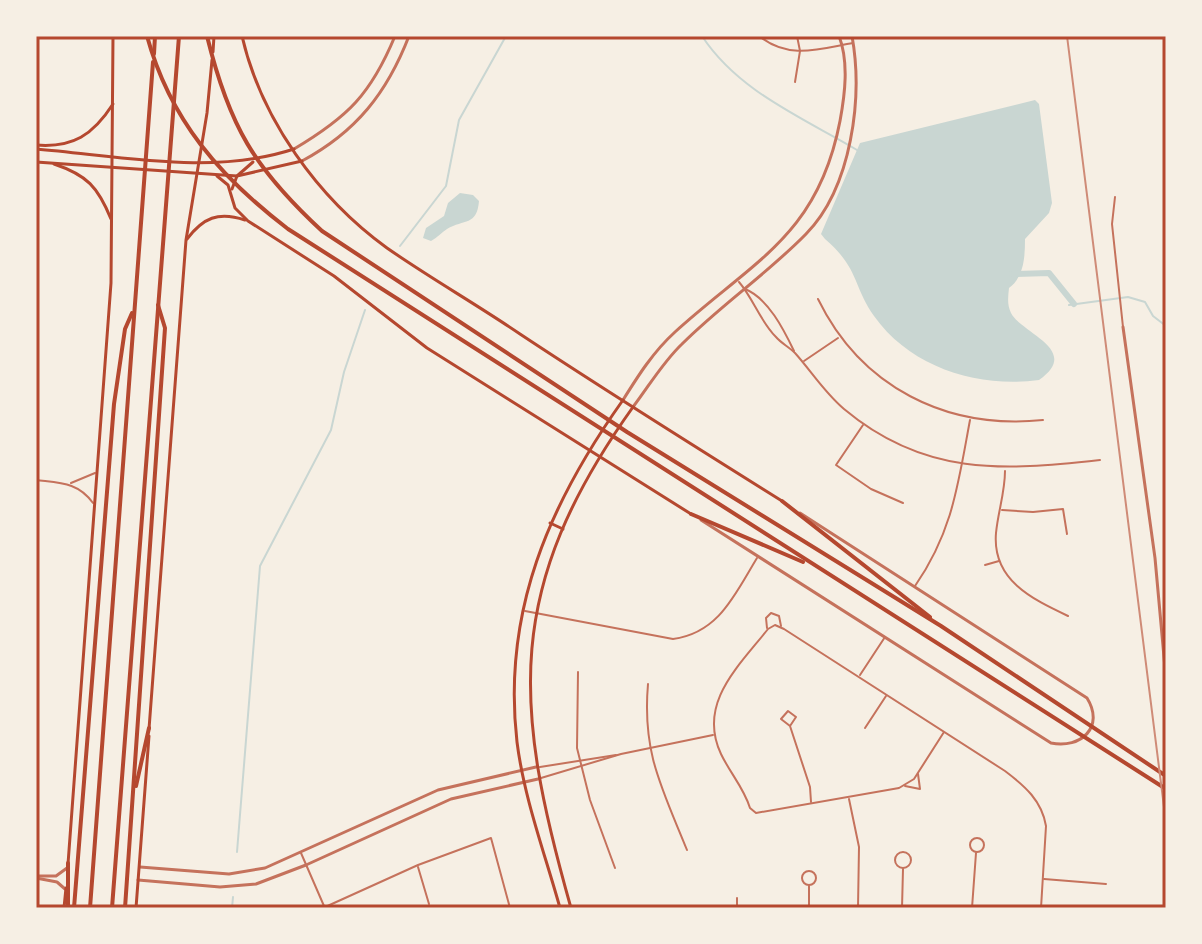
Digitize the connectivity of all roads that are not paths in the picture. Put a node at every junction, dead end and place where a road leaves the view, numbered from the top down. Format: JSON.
{"nodes":[{"id":1,"x":113,"y":36,"type":"edge"},
{"id":2,"x":147,"y":36,"type":"edge"},
{"id":3,"x":155,"y":36,"type":"edge"},
{"id":4,"x":179,"y":36,"type":"edge"},
{"id":5,"x":207,"y":36,"type":"edge"},
{"id":6,"x":214,"y":36,"type":"edge"},
{"id":7,"x":242,"y":36,"type":"edge"},
{"id":8,"x":395,"y":36,"type":"edge"},
{"id":9,"x":409,"y":36,"type":"edge"},
{"id":10,"x":759,"y":36,"type":"edge"},
{"id":11,"x":797,"y":36,"type":"edge"},
{"id":12,"x":839,"y":36,"type":"edge"},
{"id":13,"x":852,"y":36,"type":"edge"},
{"id":14,"x":853,"y":43,"type":"junction"},
{"id":15,"x":843,"y":45,"type":"junction"},
{"id":16,"x":800,"y":51,"type":"junction"},
{"id":17,"x":795,"y":82,"type":"dead end"},
{"id":18,"x":371,"y":87,"type":"junction"},
{"id":19,"x":381,"y":95,"type":"junction"},
{"id":20,"x":113,"y":104,"type":"junction"},
{"id":21,"x":36,"y":147,"type":"edge"},
{"id":22,"x":294,"y":149,"type":"junction"},
{"id":23,"x":112,"y":155,"type":"junction"},
{"id":24,"x":256,"y":159,"type":"junction"},
{"id":25,"x":302,"y":161,"type":"junction"},
{"id":26,"x":36,"y":162,"type":"edge"},
{"id":27,"x":47,"y":162,"type":"junction"},
{"id":28,"x":199,"y":162,"type":"junction"},
{"id":29,"x":112,"y":167,"type":"junction"},
{"id":30,"x":197,"y":174,"type":"junction"},
{"id":31,"x":217,"y":176,"type":"junction"},
{"id":32,"x":239,"y":176,"type":"junction"},
{"id":33,"x":232,"y":192,"type":"junction"},
{"id":34,"x":1115,"y":197,"type":"dead end"},
{"id":35,"x":248,"y":221,"type":"junction"},
{"id":36,"x":113,"y":225,"type":"junction"},
{"id":37,"x":186,"y":240,"type":"junction"},
{"id":38,"x":739,"y":282,"type":"junction"},
{"id":39,"x":745,"y":289,"type":"junction"},
{"id":40,"x":818,"y":299,"type":"dead end"},
{"id":41,"x":157,"y":301,"type":"junction"},
{"id":42,"x":135,"y":308,"type":"junction"},
{"id":43,"x":1123,"y":327,"type":"joint"},
{"id":44,"x":675,"y":332,"type":"junction"},
{"id":45,"x":839,"y":337,"type":"junction"},
{"id":46,"x":683,"y":343,"type":"junction"},
{"id":47,"x":794,"y":352,"type":"junction"},
{"id":48,"x":802,"y":363,"type":"junction"},
{"id":49,"x":623,"y":400,"type":"junction"},
{"id":50,"x":633,"y":407,"type":"junction"},
{"id":51,"x":970,"y":419,"type":"junction"},
{"id":52,"x":1043,"y":420,"type":"dead end"},
{"id":53,"x":863,"y":424,"type":"junction"},
{"id":54,"x":589,"y":450,"type":"junction"},
{"id":55,"x":601,"y":457,"type":"junction"},
{"id":56,"x":1100,"y":460,"type":"dead end"},
{"id":57,"x":962,"y":465,"type":"junction"},
{"id":58,"x":1005,"y":469,"type":"junction"},
{"id":59,"x":96,"y":473,"type":"junction"},
{"id":60,"x":36,"y":480,"type":"edge"},
{"id":61,"x":69,"y":484,"type":"junction"},
{"id":62,"x":782,"y":501,"type":"junction"},
{"id":63,"x":93,"y":503,"type":"junction"},
{"id":64,"x":903,"y":503,"type":"dead end"},
{"id":65,"x":1001,"y":509,"type":"junction"},
{"id":66,"x":691,"y":514,"type":"junction"},
{"id":67,"x":550,"y":523,"type":"junction"},
{"id":68,"x":563,"y":529,"type":"junction"},
{"id":69,"x":1067,"y":534,"type":"dead end"},
{"id":70,"x":757,"y":557,"type":"junction"},
{"id":71,"x":999,"y":561,"type":"junction"},
{"id":72,"x":985,"y":565,"type":"dead end"},
{"id":73,"x":813,"y":566,"type":"junction"},
{"id":74,"x":914,"y":587,"type":"junction"},
{"id":75,"x":523,"y":610,"type":"junction"},
{"id":76,"x":536,"y":613,"type":"junction"},
{"id":77,"x":1068,"y":616,"type":"dead end"},
{"id":78,"x":941,"y":626,"type":"junction"},
{"id":79,"x":781,"y":628,"type":"junction"},
{"id":80,"x":768,"y":629,"type":"junction"},
{"id":81,"x":885,"y":637,"type":"junction"},
{"id":82,"x":578,"y":672,"type":"dead end"},
{"id":83,"x":859,"y":676,"type":"junction"},
{"id":84,"x":1166,"y":679,"type":"edge"},
{"id":85,"x":648,"y":684,"type":"dead end"},
{"id":86,"x":887,"y":695,"type":"junction"},
{"id":87,"x":515,"y":702,"type":"junction"},
{"id":88,"x":529,"y":702,"type":"junction"},
{"id":89,"x":790,"y":726,"type":"dead end"},
{"id":90,"x":149,"y":728,"type":"junction"},
{"id":91,"x":865,"y":728,"type":"dead end"},
{"id":92,"x":944,"y":732,"type":"junction"},
{"id":93,"x":714,"y":734,"type":"junction"},
{"id":94,"x":648,"y":749,"type":"junction"},
{"id":95,"x":621,"y":754,"type":"junction"},
{"id":96,"x":580,"y":758,"type":"junction"},
{"id":97,"x":536,"y":767,"type":"junction"},
{"id":98,"x":582,"y":768,"type":"junction"},
{"id":99,"x":523,"y":770,"type":"junction"},
{"id":100,"x":918,"y":774,"type":"junction"},
{"id":101,"x":1166,"y":776,"type":"edge"},
{"id":102,"x":538,"y":779,"type":"junction"},
{"id":103,"x":525,"y":782,"type":"junction"},
{"id":104,"x":905,"y":785,"type":"junction"},
{"id":105,"x":446,"y":787,"type":"junction"},
{"id":106,"x":1166,"y":789,"type":"edge"},
{"id":107,"x":849,"y":798,"type":"junction"},
{"id":108,"x":451,"y":799,"type":"junction"},
{"id":109,"x":811,"y":804,"type":"junction"},
{"id":110,"x":374,"y":819,"type":"junction"},
{"id":111,"x":378,"y":831,"type":"junction"},
{"id":112,"x":687,"y":850,"type":"dead end"},
{"id":113,"x":300,"y":852,"type":"junction"},
{"id":114,"x":976,"y":853,"type":"dead end"},
{"id":115,"x":68,"y":865,"type":"junction"},
{"id":116,"x":306,"y":865,"type":"junction"},
{"id":117,"x":418,"y":865,"type":"junction"},
{"id":118,"x":139,"y":867,"type":"junction"},
{"id":119,"x":615,"y":868,"type":"dead end"},
{"id":120,"x":903,"y":868,"type":"dead end"},
{"id":121,"x":560,"y":870,"type":"junction"},
{"id":122,"x":550,"y":873,"type":"junction"},
{"id":123,"x":36,"y":877,"type":"edge"},
{"id":124,"x":1044,"y":879,"type":"junction"},
{"id":125,"x":138,"y":880,"type":"junction"},
{"id":126,"x":1106,"y":884,"type":"dead end"},
{"id":127,"x":809,"y":885,"type":"dead end"},
{"id":128,"x":66,"y":890,"type":"junction"},
{"id":129,"x":737,"y":898,"type":"dead end"},
{"id":130,"x":429,"y":904,"type":"dead end"},
{"id":131,"x":68,"y":908,"type":"edge"},
{"id":132,"x":90,"y":908,"type":"edge"},
{"id":133,"x":112,"y":908,"type":"edge"},
{"id":134,"x":125,"y":908,"type":"edge"},
{"id":135,"x":136,"y":908,"type":"edge"},
{"id":136,"x":324,"y":908,"type":"edge"},
{"id":137,"x":510,"y":908,"type":"edge"},
{"id":138,"x":560,"y":908,"type":"edge"},
{"id":139,"x":571,"y":908,"type":"edge"},
{"id":140,"x":737,"y":908,"type":"edge"},
{"id":141,"x":809,"y":908,"type":"edge"},
{"id":142,"x":858,"y":908,"type":"edge"},
{"id":143,"x":902,"y":908,"type":"edge"},
{"id":144,"x":972,"y":908,"type":"edge"},
{"id":145,"x":1041,"y":908,"type":"edge"}],
"edges":[{"from":1,"to":20,"type":"main road"},
{"from":2,"to":73,"type":"highway"},
{"from":3,"to":42,"type":"highway"},
{"from":4,"to":41,"type":"highway"},
{"from":5,"to":78,"type":"highway"},
{"from":6,"to":28,"type":"main road"},
{"from":7,"to":22,"type":"main road"},
{"from":8,"to":18,"type":"street"},
{"from":9,"to":19,"type":"street"},
{"from":10,"to":16,"type":"street"},
{"from":11,"to":16,"type":"street"},
{"from":12,"to":15,"type":"street"},
{"from":13,"to":14,"type":"street"},
{"from":14,"to":15,"type":"street"},
{"from":14,"to":39,"type":"street"},
{"from":15,"to":16,"type":"street"},
{"from":15,"to":38,"type":"street"},
{"from":16,"to":17,"type":"street"},
{"from":18,"to":19,"type":"street"},
{"from":18,"to":22,"type":"street"},
{"from":19,"to":25,"type":"street"},
{"from":20,"to":21,"type":"main road"},
{"from":20,"to":23,"type":"main road"},
{"from":21,"to":23,"type":"main road"},
{"from":22,"to":24,"type":"main road"},
{"from":22,"to":25,"type":"main road"},
{"from":23,"to":28,"type":"main road"},
{"from":23,"to":29,"type":"main road"},
{"from":24,"to":28,"type":"main road"},
{"from":24,"to":32,"type":"main road"},
{"from":25,"to":32,"type":"main road"},
{"from":25,"to":49,"type":"main road"},
{"from":26,"to":27,"type":"main road"},
{"from":27,"to":29,"type":"main road"},
{"from":27,"to":36,"type":"main road"},
{"from":28,"to":30,"type":"main road"},
{"from":29,"to":30,"type":"main road"},
{"from":29,"to":36,"type":"main road"},
{"from":30,"to":31,"type":"main road"},
{"from":30,"to":37,"type":"main road"},
{"from":31,"to":32,"type":"main road"},
{"from":31,"to":33,"type":"main road"},
{"from":32,"to":33,"type":"main road"},
{"from":33,"to":35,"type":"main road"},
{"from":34,"to":43,"type":"street"},
{"from":35,"to":37,"type":"main road"},
{"from":35,"to":54,"type":"main road"},
{"from":36,"to":59,"type":"main road"},
{"from":37,"to":90,"type":"main road"},
{"from":38,"to":39,"type":"street"},
{"from":38,"to":44,"type":"street"},
{"from":39,"to":46,"type":"street"},
{"from":39,"to":47,"type":"street"},
{"from":39,"to":47,"type":"street"},
{"from":40,"to":45,"type":"street"},
{"from":41,"to":133,"type":"highway"},
{"from":41,"to":134,"type":"highway"},
{"from":42,"to":131,"type":"highway"},
{"from":42,"to":132,"type":"highway"},
{"from":43,"to":84,"type":"street"},
{"from":44,"to":46,"type":"street"},
{"from":44,"to":49,"type":"street"},
{"from":45,"to":48,"type":"street"},
{"from":45,"to":51,"type":"street"},
{"from":46,"to":50,"type":"street"},
{"from":47,"to":48,"type":"street"},
{"from":48,"to":53,"type":"street"},
{"from":49,"to":50,"type":"main road"},
{"from":49,"to":54,"type":"main road"},
{"from":50,"to":55,"type":"main road"},
{"from":50,"to":62,"type":"main road"},
{"from":51,"to":52,"type":"street"},
{"from":51,"to":57,"type":"street"},
{"from":53,"to":57,"type":"street"},
{"from":53,"to":64,"type":"street"},
{"from":54,"to":55,"type":"main road"},
{"from":54,"to":67,"type":"main road"},
{"from":55,"to":66,"type":"main road"},
{"from":55,"to":68,"type":"main road"},
{"from":56,"to":58,"type":"street"},
{"from":57,"to":58,"type":"street"},
{"from":57,"to":74,"type":"street"},
{"from":58,"to":65,"type":"street"},
{"from":59,"to":61,"type":"street"},
{"from":59,"to":63,"type":"main road"},
{"from":60,"to":61,"type":"street"},
{"from":61,"to":63,"type":"street"},
{"from":62,"to":74,"type":"street"},
{"from":62,"to":78,"type":"highway"},
{"from":63,"to":115,"type":"main road"},
{"from":65,"to":69,"type":"street"},
{"from":65,"to":71,"type":"street"},
{"from":66,"to":70,"type":"street"},
{"from":66,"to":73,"type":"highway"},
{"from":67,"to":68,"type":"main road"},
{"from":67,"to":75,"type":"main road"},
{"from":68,"to":76,"type":"main road"},
{"from":70,"to":76,"type":"street"},
{"from":70,"to":81,"type":"street"},
{"from":71,"to":72,"type":"street"},
{"from":71,"to":77,"type":"street"},
{"from":73,"to":106,"type":"highway"},
{"from":74,"to":81,"type":"street"},
{"from":75,"to":76,"type":"street"},
{"from":75,"to":87,"type":"main road"},
{"from":76,"to":88,"type":"main road"},
{"from":78,"to":101,"type":"highway"},
{"from":79,"to":80,"type":"street"},
{"from":79,"to":80,"type":"street"},
{"from":79,"to":83,"type":"street"},
{"from":80,"to":93,"type":"street"},
{"from":81,"to":83,"type":"street"},
{"from":82,"to":96,"type":"street"},
{"from":83,"to":86,"type":"street"},
{"from":85,"to":94,"type":"street"},
{"from":86,"to":91,"type":"street"},
{"from":86,"to":92,"type":"street"},
{"from":87,"to":88,"type":"main road"},
{"from":87,"to":99,"type":"main road"},
{"from":88,"to":97,"type":"main road"},
{"from":89,"to":109,"type":"street"},
{"from":90,"to":118,"type":"main road"},
{"from":90,"to":134,"type":"highway"},
{"from":92,"to":100,"type":"street"},
{"from":92,"to":124,"type":"street"},
{"from":93,"to":94,"type":"street"},
{"from":93,"to":109,"type":"street"},
{"from":94,"to":95,"type":"street"},
{"from":94,"to":112,"type":"street"},
{"from":95,"to":96,"type":"street"},
{"from":95,"to":98,"type":"street"},
{"from":96,"to":97,"type":"street"},
{"from":96,"to":98,"type":"street"},
{"from":97,"to":99,"type":"street"},
{"from":97,"to":102,"type":"main road"},
{"from":98,"to":102,"type":"street"},
{"from":98,"to":119,"type":"street"},
{"from":99,"to":103,"type":"main road"},
{"from":99,"to":105,"type":"street"},
{"from":100,"to":104,"type":"street"},
{"from":100,"to":104,"type":"street"},
{"from":102,"to":103,"type":"street"},
{"from":102,"to":121,"type":"main road"},
{"from":103,"to":108,"type":"street"},
{"from":103,"to":122,"type":"main road"},
{"from":104,"to":107,"type":"street"},
{"from":105,"to":108,"type":"street"},
{"from":105,"to":110,"type":"street"},
{"from":107,"to":109,"type":"street"},
{"from":107,"to":142,"type":"street"},
{"from":108,"to":111,"type":"street"},
{"from":110,"to":111,"type":"street"},
{"from":110,"to":113,"type":"street"},
{"from":111,"to":116,"type":"street"},
{"from":113,"to":116,"type":"street"},
{"from":113,"to":118,"type":"street"},
{"from":114,"to":144,"type":"street"},
{"from":115,"to":123,"type":"street"},
{"from":115,"to":128,"type":"main road"},
{"from":115,"to":131,"type":"highway"},
{"from":116,"to":125,"type":"street"},
{"from":116,"to":136,"type":"street"},
{"from":117,"to":130,"type":"street"},
{"from":117,"to":136,"type":"street"},
{"from":117,"to":137,"type":"street"},
{"from":118,"to":125,"type":"main road"},
{"from":120,"to":143,"type":"street"},
{"from":121,"to":122,"type":"main road"},
{"from":121,"to":139,"type":"main road"},
{"from":122,"to":138,"type":"main road"},
{"from":123,"to":128,"type":"street"},
{"from":124,"to":126,"type":"street"},
{"from":124,"to":145,"type":"street"},
{"from":125,"to":135,"type":"main road"},
{"from":127,"to":141,"type":"street"},
{"from":128,"to":131,"type":"main road"},
{"from":129,"to":140,"type":"street"}]}
